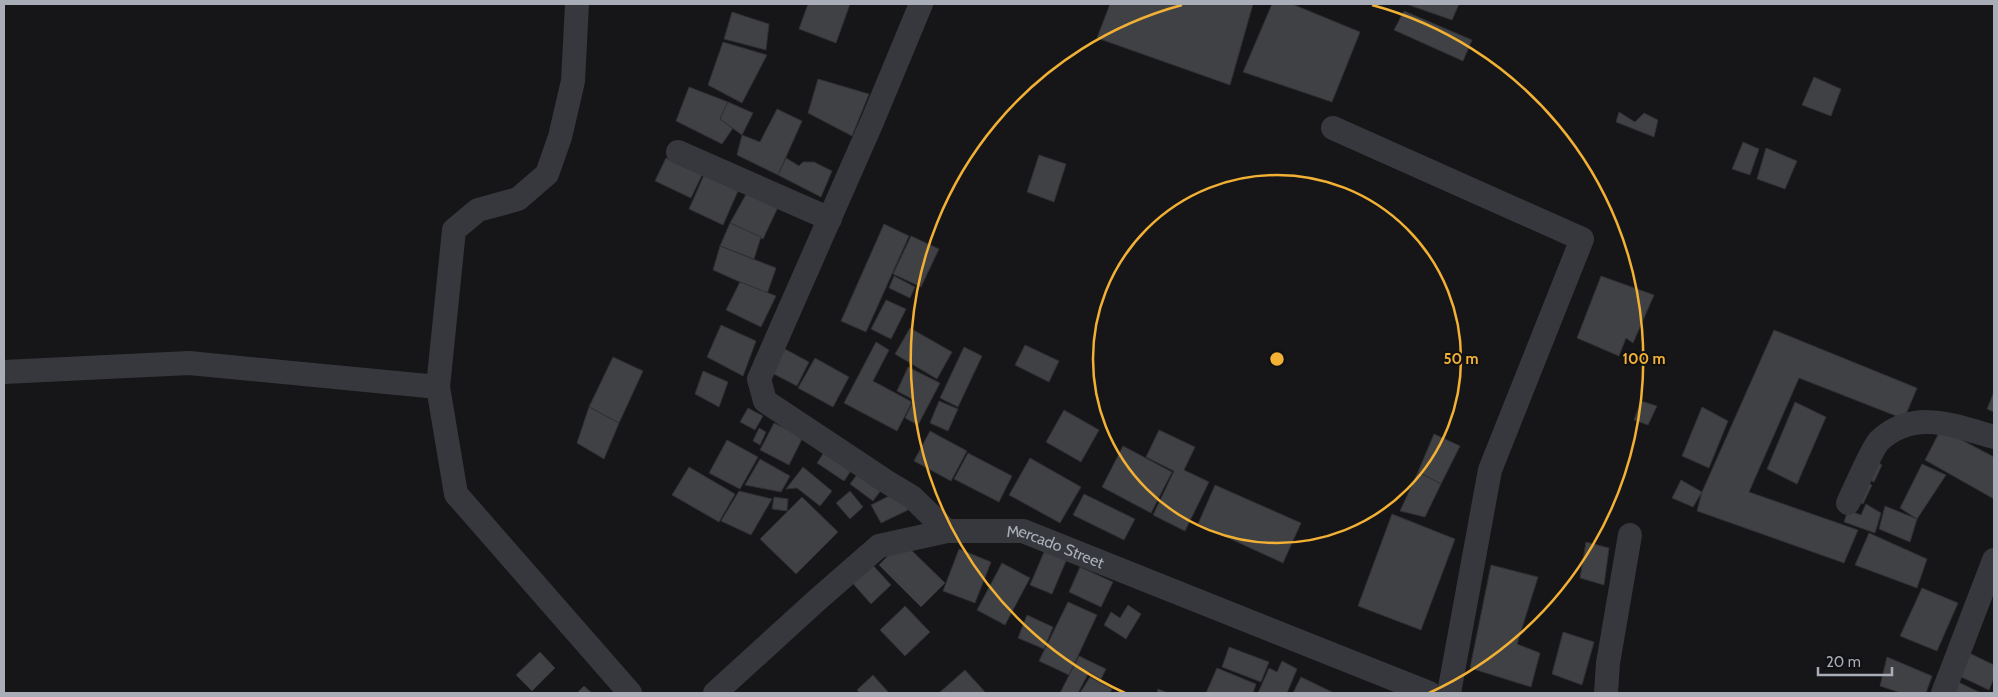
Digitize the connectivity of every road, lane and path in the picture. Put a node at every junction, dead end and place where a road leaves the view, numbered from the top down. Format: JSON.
{"nodes":[{"id":1,"x":577,"y":4,"type":"edge"},
{"id":2,"x":921,"y":4,"type":"edge"},
{"id":3,"x":1333,"y":128,"type":"dead end"},
{"id":4,"x":678,"y":152,"type":"dead end"},
{"id":5,"x":830,"y":219,"type":"junction"},
{"id":6,"x":4,"y":372,"type":"edge"},
{"id":7,"x":438,"y":387,"type":"junction"},
{"id":8,"x":1994,"y":437,"type":"edge"},
{"id":9,"x":1848,"y":503,"type":"dead end"},
{"id":10,"x":946,"y":531,"type":"junction"},
{"id":11,"x":1630,"y":535,"type":"dead end"},
{"id":12,"x":1994,"y":560,"type":"edge"},
{"id":13,"x":630,"y":693,"type":"edge"},
{"id":14,"x":715,"y":693,"type":"edge"},
{"id":15,"x":1429,"y":693,"type":"edge"},
{"id":16,"x":1449,"y":693,"type":"edge"},
{"id":17,"x":1606,"y":693,"type":"edge"},
{"id":18,"x":1943,"y":693,"type":"edge"}],
"edges":[{"from":1,"to":7,"type":"street"},
{"from":2,"to":5,"type":"street"},
{"from":3,"to":16,"type":"street"},
{"from":4,"to":5,"type":"street"},
{"from":5,"to":10,"type":"street"},
{"from":6,"to":7,"type":"street"},
{"from":7,"to":13,"type":"street"},
{"from":8,"to":9,"type":"street"},
{"from":10,"to":14,"type":"street","name":"Mercado Street"},
{"from":10,"to":15,"type":"street","name":"Mercado Street"},
{"from":11,"to":17,"type":"street"},
{"from":12,"to":18,"type":"street"}]}
